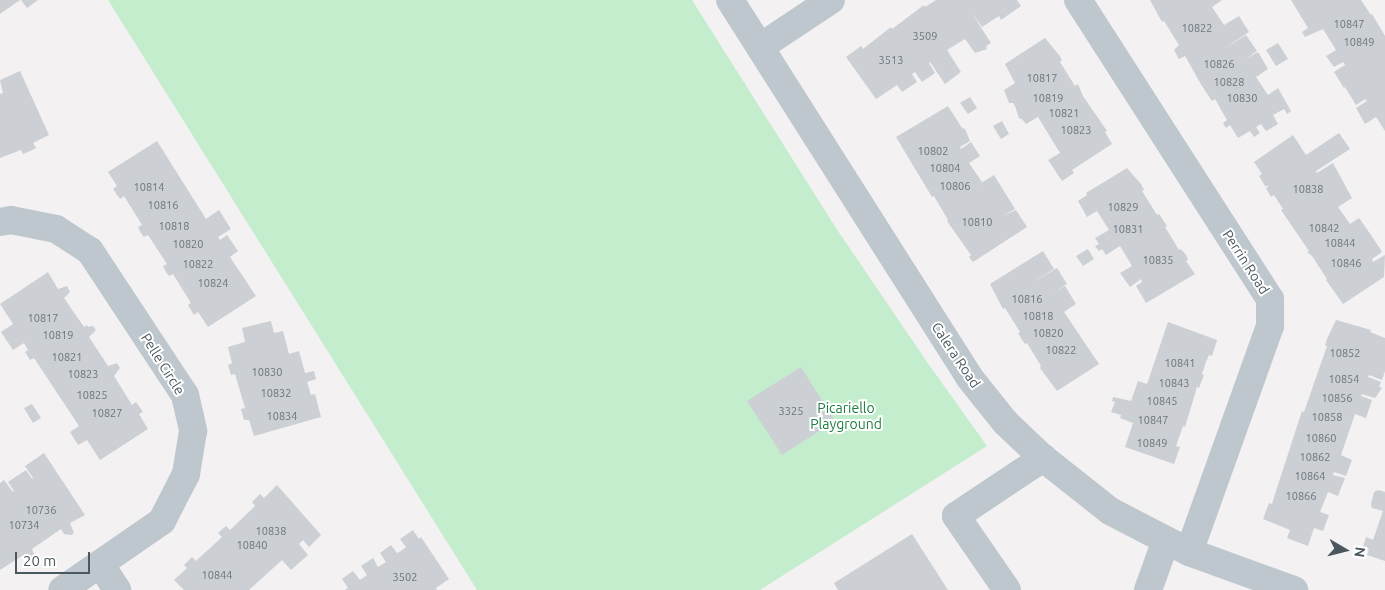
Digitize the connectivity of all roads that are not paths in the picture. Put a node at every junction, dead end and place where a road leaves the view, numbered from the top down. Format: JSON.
{"nodes":[{"id":1,"x":730,"y":0,"type":"edge"},
{"id":2,"x":832,"y":0,"type":"edge"},
{"id":3,"x":1078,"y":0,"type":"edge"},
{"id":4,"x":760,"y":46,"type":"junction"},
{"id":5,"x":0,"y":222,"type":"edge"},
{"id":6,"x":1042,"y":458,"type":"junction"},
{"id":7,"x":1177,"y":546,"type":"junction"},
{"id":8,"x":101,"y":564,"type":"junction"},
{"id":9,"x":62,"y":590,"type":"edge"},
{"id":10,"x":117,"y":590,"type":"edge"},
{"id":11,"x":1007,"y":590,"type":"edge"},
{"id":12,"x":1148,"y":590,"type":"edge"},
{"id":13,"x":1294,"y":590,"type":"edge"}],
"edges":[{"from":1,"to":4,"type":"street","name":"Calera Road"},
{"from":2,"to":4,"type":"street"},
{"from":3,"to":7,"type":"street","name":"Perrin Road"},
{"from":4,"to":6,"type":"street","name":"Calera Road"},
{"from":5,"to":8,"type":"street","name":"Pelle Circle"},
{"from":6,"to":7,"type":"street","name":"Calera Road"},
{"from":6,"to":11,"type":"street"},
{"from":7,"to":12,"type":"street","name":"Perrin Road"},
{"from":7,"to":13,"type":"street","name":"Calera Road"},
{"from":8,"to":9,"type":"street","name":"Pelle Circle"},
{"from":8,"to":10,"type":"street"}]}
